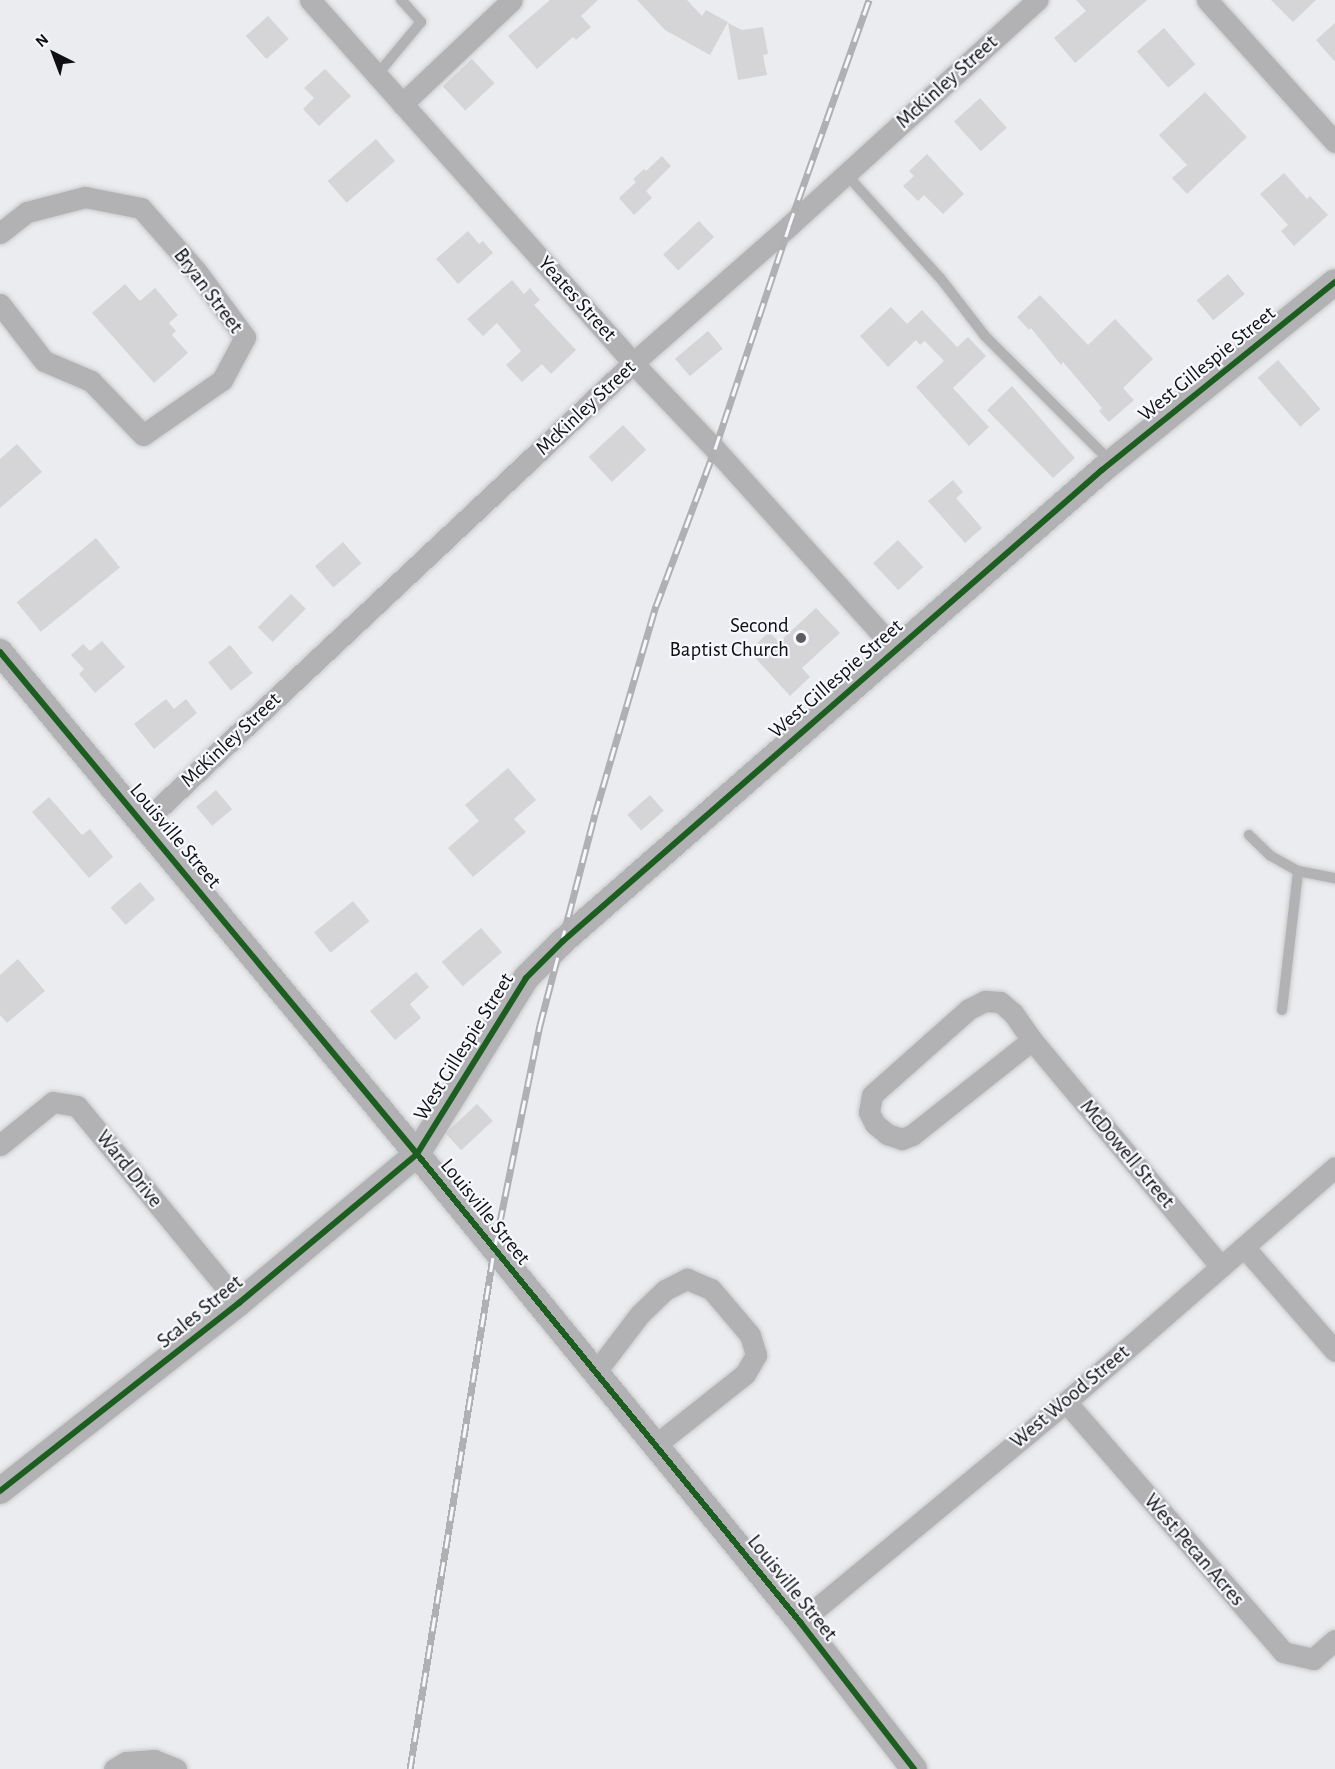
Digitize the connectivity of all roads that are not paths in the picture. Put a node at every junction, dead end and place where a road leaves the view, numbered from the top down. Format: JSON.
{"nodes":[{"id":1,"x":310,"y":0,"type":"edge"},
{"id":2,"x":401,"y":0,"type":"edge"},
{"id":3,"x":512,"y":0,"type":"edge"},
{"id":4,"x":1037,"y":0,"type":"edge"},
{"id":5,"x":1208,"y":0,"type":"edge"},
{"id":6,"x":377,"y":75,"type":"junction"},
{"id":7,"x":402,"y":104,"type":"junction"},
{"id":8,"x":1335,"y":142,"type":"edge"},
{"id":9,"x":846,"y":174,"type":"junction"},
{"id":10,"x":0,"y":233,"type":"edge"},
{"id":11,"x":1335,"y":282,"type":"edge"},
{"id":12,"x":0,"y":304,"type":"edge"},
{"id":13,"x":633,"y":363,"type":"junction"},
{"id":14,"x":1112,"y":463,"type":"junction"},
{"id":15,"x":895,"y":649,"type":"junction"},
{"id":16,"x":0,"y":652,"type":"edge"},
{"id":17,"x":143,"y":823,"type":"junction"},
{"id":18,"x":1249,"y":835,"type":"dead end"},
{"id":19,"x":1298,"y":871,"type":"junction"},
{"id":20,"x":1335,"y":878,"type":"edge"},
{"id":21,"x":1282,"y":1010,"type":"dead end"},
{"id":22,"x":1032,"y":1040,"type":"junction"},
{"id":23,"x":0,"y":1145,"type":"edge"},
{"id":24,"x":417,"y":1154,"type":"junction"},
{"id":25,"x":1335,"y":1167,"type":"edge"},
{"id":26,"x":1244,"y":1247,"type":"junction"},
{"id":27,"x":1221,"y":1267,"type":"junction"},
{"id":28,"x":239,"y":1303,"type":"junction"},
{"id":29,"x":1335,"y":1351,"type":"edge"},
{"id":30,"x":595,"y":1373,"type":"junction"},
{"id":31,"x":1066,"y":1402,"type":"junction"},
{"id":32,"x":654,"y":1446,"type":"junction"},
{"id":33,"x":0,"y":1491,"type":"edge"},
{"id":34,"x":800,"y":1622,"type":"junction"},
{"id":35,"x":1335,"y":1640,"type":"edge"},
{"id":36,"x":114,"y":1769,"type":"edge"},
{"id":37,"x":176,"y":1769,"type":"edge"},
{"id":38,"x":914,"y":1769,"type":"edge"}],
"edges":[{"from":1,"to":6,"type":"street","name":"Yeates Street"},
{"from":2,"to":6,"type":"lane"},
{"from":3,"to":7,"type":"street"},
{"from":4,"to":9,"type":"street","name":"McKinley Street"},
{"from":5,"to":8,"type":"street"},
{"from":6,"to":7,"type":"street","name":"Yeates Street"},
{"from":7,"to":13,"type":"street","name":"Yeates Street"},
{"from":9,"to":13,"type":"street","name":"McKinley Street"},
{"from":9,"to":14,"type":"lane"},
{"from":10,"to":12,"type":"street","name":"Bryan Street"},
{"from":11,"to":14,"type":"street","name":"West Gillespie Street"},
{"from":13,"to":15,"type":"street","name":"Yeates Street"},
{"from":13,"to":17,"type":"street","name":"McKinley Street"},
{"from":14,"to":15,"type":"street","name":"West Gillespie Street"},
{"from":15,"to":24,"type":"street","name":"West Gillespie Street"},
{"from":16,"to":17,"type":"street","name":"Louisville Street"},
{"from":17,"to":24,"type":"street","name":"Louisville Street"},
{"from":18,"to":19,"type":"lane"},
{"from":19,"to":20,"type":"lane"},
{"from":19,"to":21,"type":"lane"},
{"from":22,"to":22,"type":"street","name":"McDowell Street"},
{"from":22,"to":27,"type":"street","name":"McDowell Street"},
{"from":23,"to":28,"type":"street","name":"Ward Drive"},
{"from":24,"to":28,"type":"street","name":"Scales Street"},
{"from":24,"to":30,"type":"street","name":"Louisville Street"},
{"from":25,"to":26,"type":"street","name":"West Wood Street"},
{"from":26,"to":27,"type":"street","name":"West Wood Street"},
{"from":26,"to":29,"type":"street"},
{"from":27,"to":31,"type":"street","name":"West Wood Street"},
{"from":28,"to":33,"type":"street","name":"Scales Street"},
{"from":30,"to":32,"type":"street","name":"Louisville Street"},
{"from":30,"to":32,"type":"street"},
{"from":31,"to":34,"type":"street","name":"West Wood Street"},
{"from":31,"to":35,"type":"street","name":"West Pecan Acres"},
{"from":32,"to":34,"type":"street","name":"Louisville Street"},
{"from":34,"to":38,"type":"street","name":"Louisville Street"},
{"from":36,"to":37,"type":"street"}]}
